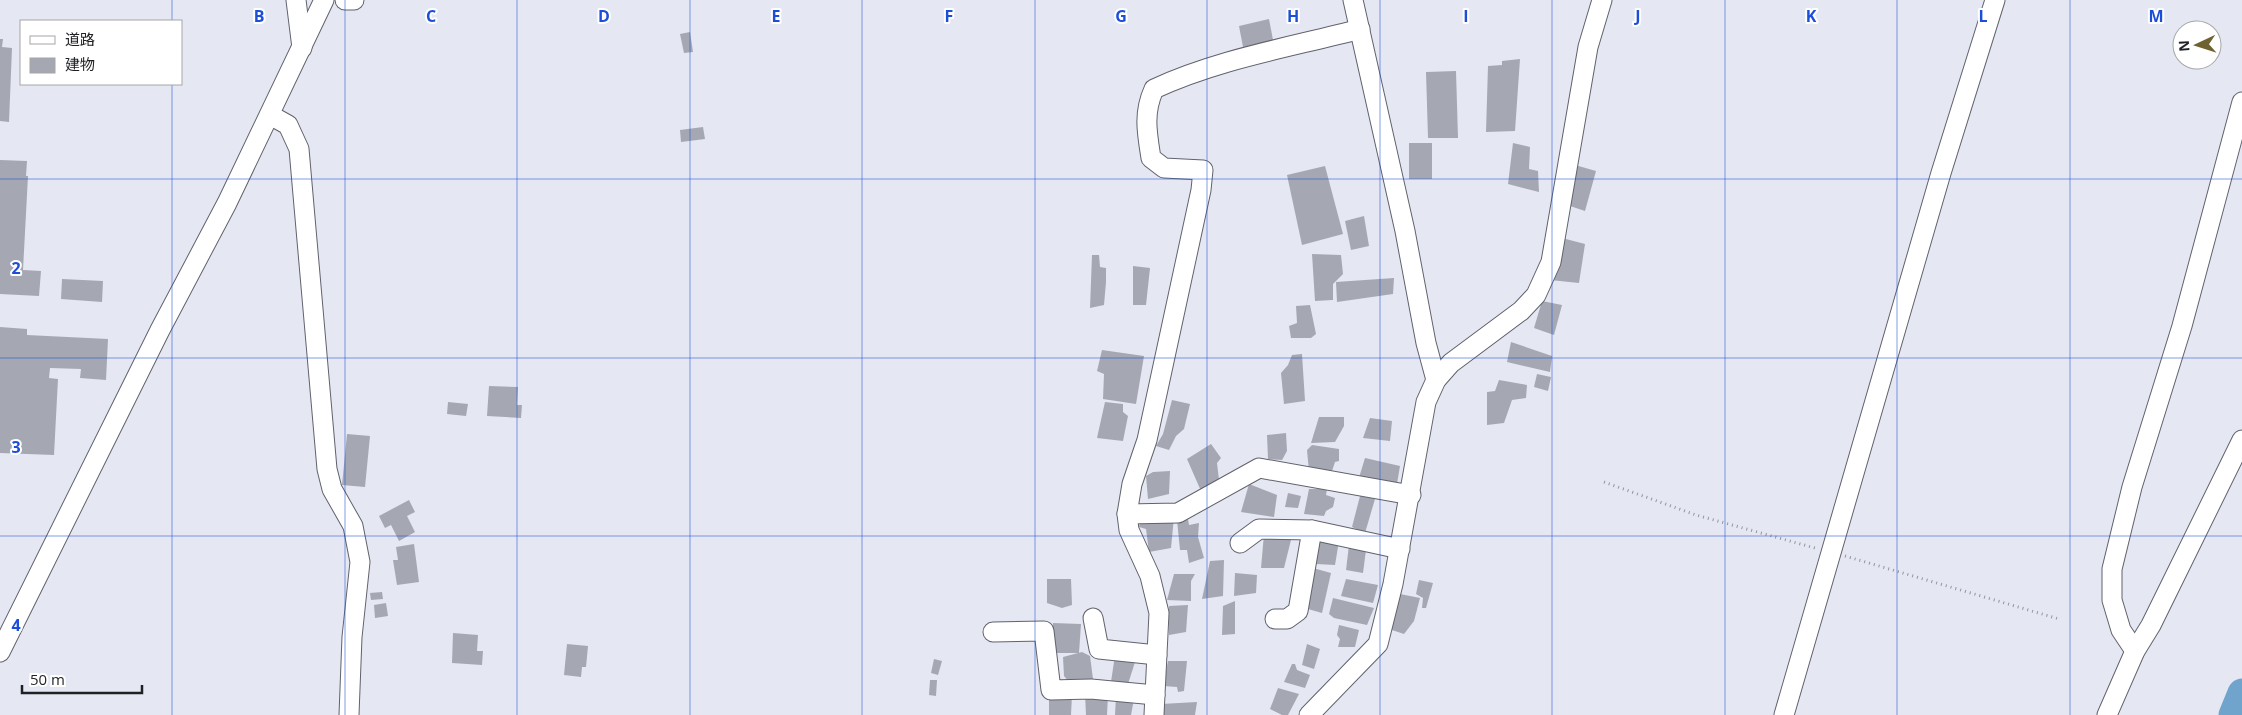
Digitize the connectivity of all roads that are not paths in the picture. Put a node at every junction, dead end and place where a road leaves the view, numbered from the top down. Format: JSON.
{"nodes":[{"id":1,"x":296,"y":0,"type":"edge"},
{"id":2,"x":324,"y":0,"type":"edge"},
{"id":3,"x":345,"y":0,"type":"edge"},
{"id":4,"x":354,"y":0,"type":"edge"},
{"id":5,"x":1353,"y":0,"type":"edge"},
{"id":6,"x":1602,"y":0,"type":"edge"},
{"id":7,"x":1995,"y":0,"type":"edge"},
{"id":8,"x":1360,"y":29,"type":"junction"},
{"id":9,"x":302,"y":48,"type":"junction"},
{"id":10,"x":2242,"y":102,"type":"edge"},
{"id":11,"x":270,"y":115,"type":"junction"},
{"id":12,"x":1436,"y":380,"type":"junction"},
{"id":13,"x":2242,"y":440,"type":"edge"},
{"id":14,"x":1411,"y":495,"type":"junction"},
{"id":15,"x":1127,"y":514,"type":"junction"},
{"id":16,"x":1312,"y":530,"type":"junction"},
{"id":17,"x":1240,"y":543,"type":"dead end"},
{"id":18,"x":1400,"y":549,"type":"junction"},
{"id":19,"x":1093,"y":618,"type":"dead end"},
{"id":20,"x":1275,"y":619,"type":"dead end"},
{"id":21,"x":993,"y":632,"type":"dead end"},
{"id":22,"x":2135,"y":651,"type":"junction"},
{"id":23,"x":0,"y":652,"type":"edge"},
{"id":24,"x":1157,"y":655,"type":"junction"},
{"id":25,"x":1154,"y":695,"type":"junction"},
{"id":26,"x":349,"y":715,"type":"edge"},
{"id":27,"x":1154,"y":715,"type":"edge"},
{"id":28,"x":1309,"y":715,"type":"edge"},
{"id":29,"x":1784,"y":715,"type":"edge"},
{"id":30,"x":2107,"y":715,"type":"edge"}],
"edges":[{"from":1,"to":9,"type":"street"},
{"from":2,"to":9,"type":"street"},
{"from":3,"to":4,"type":"street"},
{"from":5,"to":8,"type":"street"},
{"from":6,"to":12,"type":"street"},
{"from":7,"to":29,"type":"street"},
{"from":8,"to":12,"type":"street"},
{"from":8,"to":15,"type":"street"},
{"from":9,"to":11,"type":"street"},
{"from":10,"to":22,"type":"street"},
{"from":11,"to":23,"type":"street"},
{"from":11,"to":26,"type":"street"},
{"from":12,"to":14,"type":"street"},
{"from":13,"to":22,"type":"street"},
{"from":14,"to":15,"type":"street"},
{"from":14,"to":18,"type":"street"},
{"from":15,"to":24,"type":"street"},
{"from":16,"to":17,"type":"street"},
{"from":16,"to":18,"type":"street"},
{"from":16,"to":20,"type":"street"},
{"from":18,"to":28,"type":"street"},
{"from":19,"to":24,"type":"street"},
{"from":21,"to":25,"type":"street"},
{"from":22,"to":30,"type":"street"},
{"from":24,"to":25,"type":"street"},
{"from":25,"to":27,"type":"street"}]}
